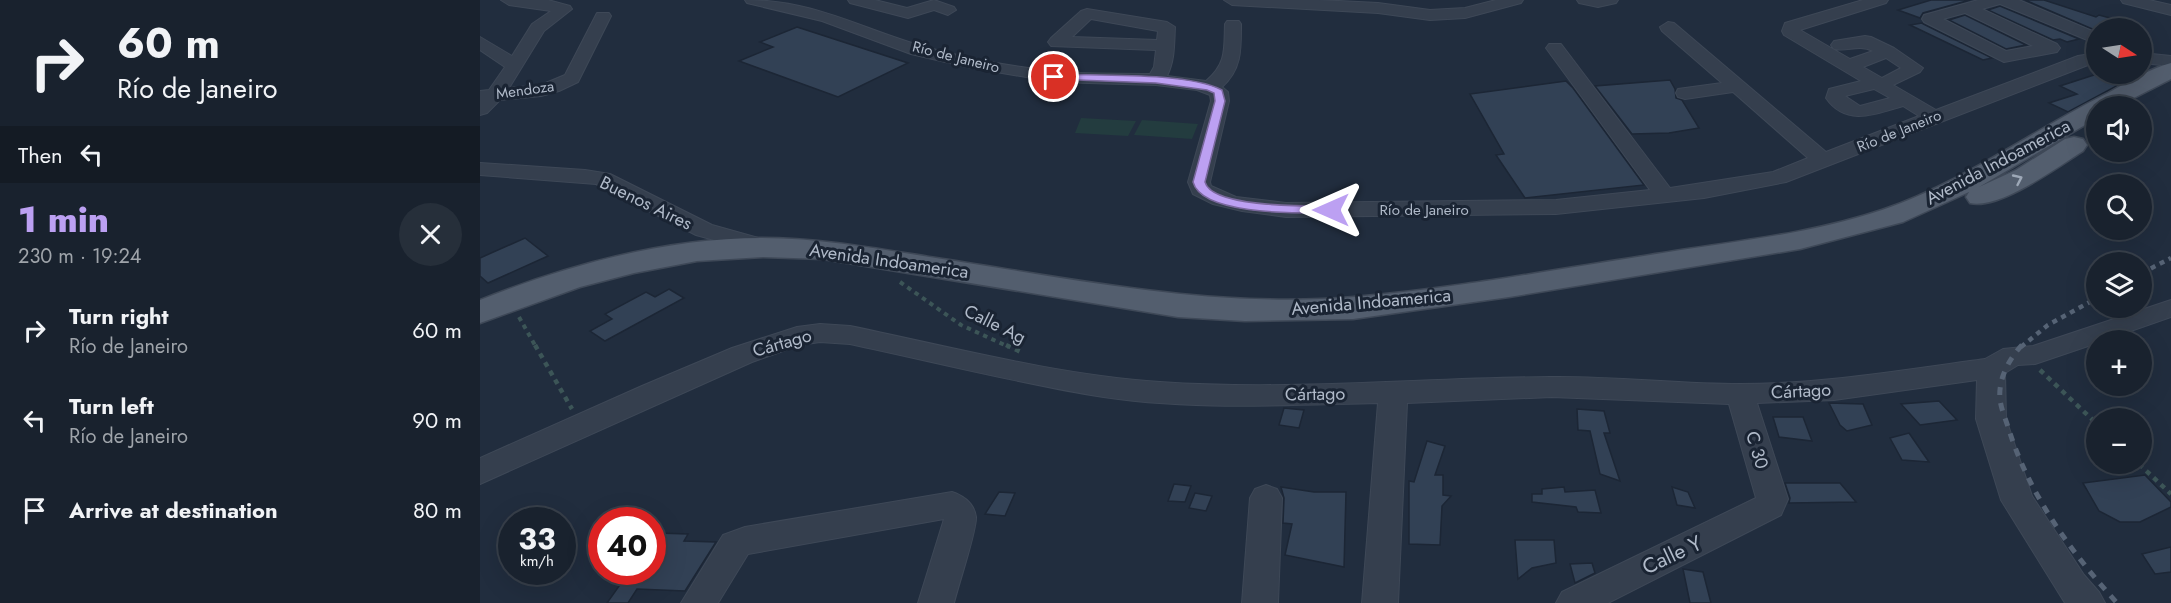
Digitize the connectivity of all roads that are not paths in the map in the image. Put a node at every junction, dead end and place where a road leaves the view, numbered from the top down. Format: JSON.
{"nodes":[{"id":1,"x":509,"y":0,"type":"edge"},
{"id":2,"x":753,"y":0,"type":"edge"},
{"id":3,"x":801,"y":0,"type":"edge"},
{"id":4,"x":855,"y":0,"type":"edge"},
{"id":5,"x":1234,"y":0,"type":"edge"},
{"id":6,"x":1515,"y":0,"type":"edge"},
{"id":7,"x":1585,"y":0,"type":"edge"},
{"id":8,"x":1610,"y":0,"type":"edge"},
{"id":9,"x":1826,"y":0,"type":"edge"},
{"id":10,"x":1880,"y":0,"type":"edge"},
{"id":11,"x":1996,"y":0,"type":"edge"},
{"id":12,"x":2005,"y":0,"type":"edge"},
{"id":13,"x":2129,"y":0,"type":"edge"},
{"id":14,"x":1966,"y":8,"type":"junction"},
{"id":15,"x":1844,"y":10,"type":"junction"},
{"id":16,"x":2171,"y":10,"type":"edge"},
{"id":17,"x":603,"y":16,"type":"dead end"},
{"id":18,"x":826,"y":17,"type":"junction"},
{"id":19,"x":1233,"y":24,"type":"dead end"},
{"id":20,"x":1668,"y":27,"type":"dead end"},
{"id":21,"x":2086,"y":34,"type":"edge"},
{"id":22,"x":888,"y":38,"type":"junction"},
{"id":23,"x":480,"y":42,"type":"edge"},
{"id":24,"x":1167,"y":45,"type":"junction"},
{"id":25,"x":1840,"y":45,"type":"dead end"},
{"id":26,"x":1555,"y":48,"type":"dead end"},
{"id":27,"x":1888,"y":52,"type":"junction"},
{"id":28,"x":2152,"y":59,"type":"edge"},
{"id":29,"x":2086,"y":60,"type":"edge"},
{"id":30,"x":2171,"y":61,"type":"edge"},
{"id":31,"x":514,"y":65,"type":"junction"},
{"id":32,"x":1848,"y":66,"type":"junction"},
{"id":33,"x":2171,"y":70,"type":"edge"},
{"id":34,"x":1156,"y":80,"type":"junction"},
{"id":35,"x":1883,"y":81,"type":"junction"},
{"id":36,"x":1738,"y":86,"type":"junction"},
{"id":37,"x":1210,"y":87,"type":"junction"},
{"id":38,"x":2171,"y":88,"type":"edge"},
{"id":39,"x":1685,"y":93,"type":"dead end"},
{"id":40,"x":488,"y":95,"type":"edge"},
{"id":41,"x":2120,"y":96,"type":"edge"},
{"id":42,"x":2152,"y":98,"type":"edge"},
{"id":43,"x":1906,"y":100,"type":"junction"},
{"id":44,"x":480,"y":110,"type":"edge"},
{"id":45,"x":2086,"y":114,"type":"edge"},
{"id":46,"x":1933,"y":116,"type":"junction"},
{"id":47,"x":2086,"y":137,"type":"edge"},
{"id":48,"x":1823,"y":160,"type":"junction"},
{"id":49,"x":480,"y":169,"type":"edge"},
{"id":50,"x":1665,"y":196,"type":"junction"},
{"id":51,"x":704,"y":230,"type":"junction"},
{"id":52,"x":765,"y":247,"type":"junction"},
{"id":53,"x":684,"y":254,"type":"junction"},
{"id":54,"x":2169,"y":311,"type":"edge"},
{"id":55,"x":488,"y":312,"type":"edge"},
{"id":56,"x":1991,"y":368,"type":"junction"},
{"id":57,"x":1393,"y":393,"type":"junction"},
{"id":58,"x":1740,"y":394,"type":"junction"},
{"id":59,"x":480,"y":472,"type":"edge"},
{"id":60,"x":1266,"y":498,"type":"dead end"},
{"id":61,"x":1770,"y":506,"type":"joint"},
{"id":62,"x":699,"y":603,"type":"edge"},
{"id":63,"x":936,"y":603,"type":"edge"},
{"id":64,"x":1260,"y":603,"type":"edge"},
{"id":65,"x":1380,"y":603,"type":"edge"},
{"id":66,"x":1574,"y":603,"type":"edge"},
{"id":67,"x":2087,"y":603,"type":"edge"}],
"edges":[{"from":1,"to":31,"type":"street"},
{"from":2,"to":18,"type":"street","name":"Río de Janeiro"},
{"from":3,"to":18,"type":"street"},
{"from":4,"to":22,"type":"street"},
{"from":5,"to":6,"type":"street"},
{"from":7,"to":8,"type":"street"},
{"from":9,"to":15,"type":"street"},
{"from":10,"to":15,"type":"street"},
{"from":11,"to":14,"type":"street"},
{"from":12,"to":21,"type":"street"},
{"from":13,"to":16,"type":"street"},
{"from":14,"to":14,"type":"street"},
{"from":15,"to":32,"type":"street"},
{"from":17,"to":40,"type":"street","name":"Mendoza"},
{"from":18,"to":22,"type":"street","name":"Río de Janeiro"},
{"from":19,"to":37,"type":"street"},
{"from":20,"to":36,"type":"street"},
{"from":22,"to":34,"type":"street","name":"Río de Janeiro"},
{"from":23,"to":31,"type":"street"},
{"from":24,"to":24,"type":"street"},
{"from":24,"to":34,"type":"street"},
{"from":25,"to":27,"type":"street"},
{"from":26,"to":50,"type":"street"},
{"from":27,"to":32,"type":"street"},
{"from":27,"to":35,"type":"street"},
{"from":28,"to":30,"type":"street"},
{"from":29,"to":46,"type":"street","name":"Río de Janeiro"},
{"from":31,"to":40,"type":"street"},
{"from":32,"to":35,"type":"street"},
{"from":33,"to":41,"type":"main road","name":"Avenida Indoamerica"},
{"from":34,"to":37,"type":"street","name":"Río de Janeiro"},
{"from":35,"to":43,"type":"street"},
{"from":35,"to":43,"type":"street"},
{"from":36,"to":39,"type":"street"},
{"from":36,"to":48,"type":"street"},
{"from":37,"to":50,"type":"street","name":"Río de Janeiro"},
{"from":38,"to":42,"type":"main road"},
{"from":40,"to":44,"type":"street"},
{"from":43,"to":46,"type":"street"},
{"from":45,"to":52,"type":"main road","name":"Avenida Indoamerica"},
{"from":46,"to":48,"type":"street","name":"Río de Janeiro"},
{"from":55,"to":47,"type":"main road","name":"Avenida Indoamerica","one_way":true},
{"from":48,"to":50,"type":"street","name":"Río de Janeiro"},
{"from":49,"to":51,"type":"street","name":"Buenos Aires"},
{"from":51,"to":52,"type":"street","name":"Buenos Aires"},
{"from":51,"to":53,"type":"street","name":"Buenos Aires"},
{"from":52,"to":53,"type":"main road","name":"Avenida Indoamerica"},
{"from":53,"to":55,"type":"main road","name":"Avenida Indoamerica"},
{"from":54,"to":56,"type":"street","name":"Cártago"},
{"from":56,"to":58,"type":"street","name":"Cártago"},
{"from":56,"to":67,"type":"street"},
{"from":57,"to":58,"type":"street","name":"Cártago"},
{"from":57,"to":59,"type":"street","name":"Cártago"},
{"from":57,"to":65,"type":"street"},
{"from":58,"to":61,"type":"street","name":"C 30"},
{"from":60,"to":64,"type":"street"},
{"from":61,"to":66,"type":"street","name":"Calle Y"},
{"from":62,"to":63,"type":"street"}]}
